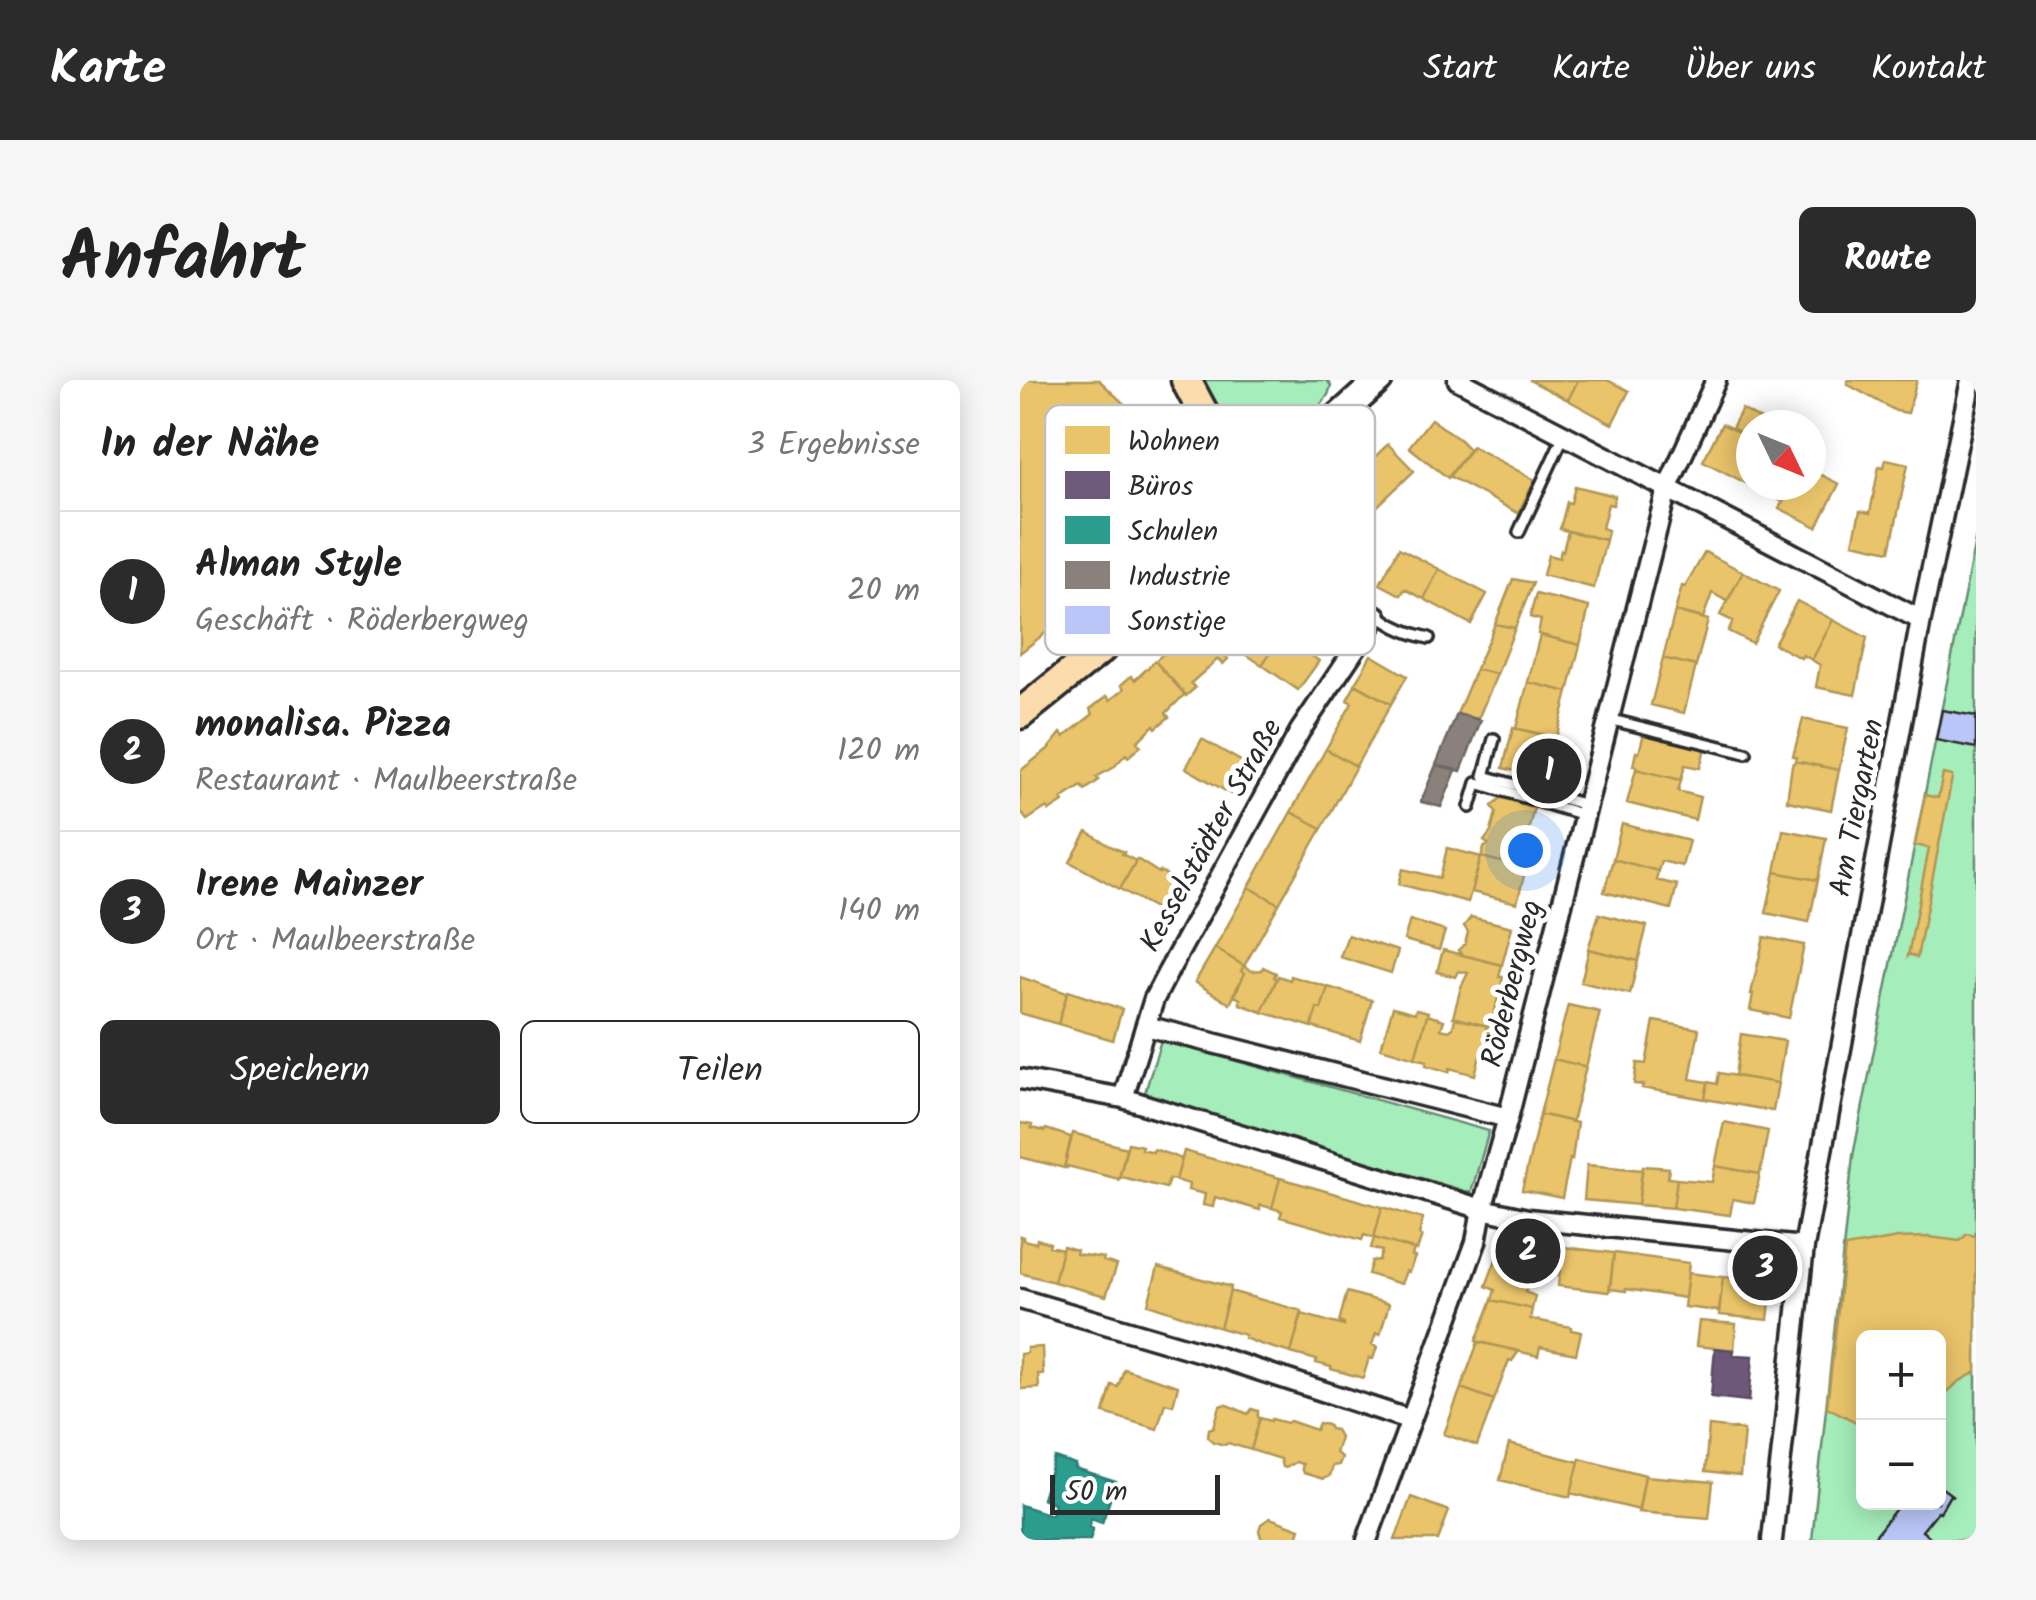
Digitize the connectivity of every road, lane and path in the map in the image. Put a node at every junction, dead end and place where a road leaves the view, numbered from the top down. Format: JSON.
{"nodes":[{"id":1,"x":1186,"y":380,"type":"edge"},
{"id":2,"x":1356,"y":380,"type":"edge"},
{"id":3,"x":1379,"y":380,"type":"edge"},
{"id":4,"x":1458,"y":380,"type":"edge"},
{"id":5,"x":1716,"y":380,"type":"edge"},
{"id":6,"x":1971,"y":380,"type":"edge"},
{"id":7,"x":1198,"y":405,"type":"edge"},
{"id":8,"x":1344,"y":405,"type":"edge"},
{"id":9,"x":1351,"y":405,"type":"edge"},
{"id":10,"x":1564,"y":435,"type":"junction"},
{"id":11,"x":1667,"y":490,"type":"junction"},
{"id":12,"x":1519,"y":532,"type":"dead end"},
{"id":13,"x":1375,"y":614,"type":"edge"},
{"id":14,"x":1377,"y":616,"type":"junction"},
{"id":15,"x":1375,"y":619,"type":"edge"},
{"id":16,"x":1921,"y":620,"type":"junction"},
{"id":17,"x":1429,"y":638,"type":"dead end"},
{"id":18,"x":1093,"y":655,"type":"edge"},
{"id":19,"x":1351,"y":655,"type":"edge"},
{"id":20,"x":1020,"y":714,"type":"edge"},
{"id":21,"x":1608,"y":719,"type":"junction"},
{"id":22,"x":1494,"y":739,"type":"dead end"},
{"id":23,"x":1746,"y":753,"type":"dead end"},
{"id":24,"x":1470,"y":807,"type":"dead end"},
{"id":25,"x":1585,"y":810,"type":"junction"},
{"id":26,"x":1146,"y":1026,"type":"junction"},
{"id":27,"x":1020,"y":1080,"type":"edge"},
{"id":28,"x":1123,"y":1098,"type":"junction"},
{"id":29,"x":1508,"y":1118,"type":"junction"},
{"id":30,"x":1482,"y":1209,"type":"junction"},
{"id":31,"x":1804,"y":1248,"type":"junction"},
{"id":32,"x":1020,"y":1299,"type":"edge"},
{"id":33,"x":1411,"y":1420,"type":"junction"},
{"id":34,"x":1368,"y":1540,"type":"edge"},
{"id":35,"x":1772,"y":1540,"type":"edge"}],
"edges":[{"from":1,"to":7,"type":"main road"},
{"from":2,"to":8,"type":"main road"},
{"from":3,"to":9,"type":"main road"},
{"from":4,"to":10,"type":"street"},
{"from":5,"to":11,"type":"street","name":"Röderbergweg"},
{"from":6,"to":16,"type":"street","name":"Am Tiergarten"},
{"from":10,"to":11,"type":"street"},
{"from":10,"to":12,"type":"lane"},
{"from":11,"to":16,"type":"street"},
{"from":11,"to":21,"type":"street","name":"Röderbergweg"},
{"from":13,"to":14,"type":"lane"},
{"from":14,"to":15,"type":"street","name":"Kesselstädter Straße"},
{"from":14,"to":17,"type":"lane"},
{"from":16,"to":31,"type":"street","name":"Am Tiergarten"},
{"from":18,"to":20,"type":"main road"},
{"from":19,"to":26,"type":"street","name":"Kesselstädter Straße"},
{"from":21,"to":23,"type":"lane"},
{"from":21,"to":25,"type":"street","name":"Röderbergweg"},
{"from":22,"to":25,"type":"lane"},
{"from":24,"to":25,"type":"lane"},
{"from":25,"to":29,"type":"street","name":"Röderbergweg"},
{"from":26,"to":28,"type":"street","name":"Kesselstädter Straße"},
{"from":26,"to":29,"type":"street"},
{"from":27,"to":28,"type":"street"},
{"from":28,"to":30,"type":"street"},
{"from":29,"to":30,"type":"street","name":"Röderbergweg"},
{"from":30,"to":31,"type":"street"},
{"from":30,"to":33,"type":"street","name":"Röderbergweg"},
{"from":31,"to":35,"type":"street","name":"Am Tiergarten"},
{"from":32,"to":33,"type":"street"},
{"from":33,"to":34,"type":"street","name":"Röderbergweg"}]}
